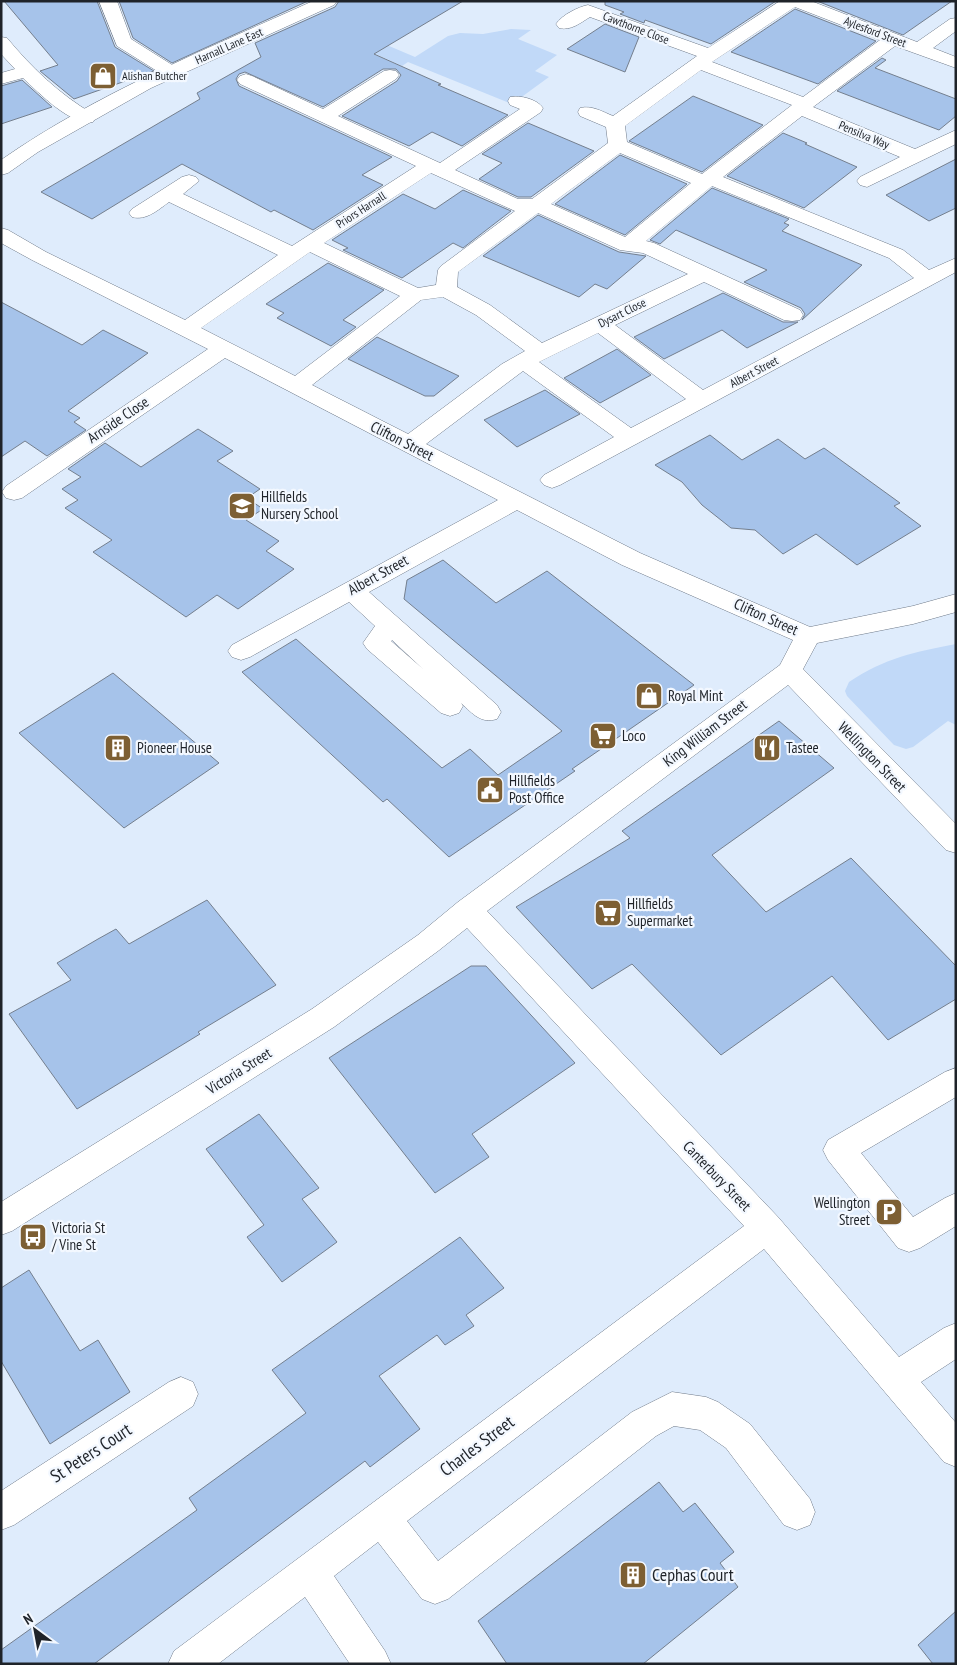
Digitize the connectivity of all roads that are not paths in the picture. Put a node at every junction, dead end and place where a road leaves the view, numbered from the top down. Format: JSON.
{"nodes":[{"id":1,"x":108,"y":1,"type":"edge"},
{"id":2,"x":793,"y":1,"type":"edge"},
{"id":3,"x":324,"y":2,"type":"edge"},
{"id":4,"x":587,"y":5,"type":"edge"},
{"id":5,"x":956,"y":23,"type":"edge"},
{"id":6,"x":565,"y":24,"type":"dead end"},
{"id":7,"x":892,"y":38,"type":"junction"},
{"id":8,"x":1,"y":42,"type":"edge"},
{"id":9,"x":919,"y":49,"type":"junction"},
{"id":10,"x":704,"y":59,"type":"junction"},
{"id":11,"x":956,"y":63,"type":"edge"},
{"id":12,"x":26,"y":72,"type":"junction"},
{"id":13,"x":171,"y":72,"type":"junction"},
{"id":14,"x":390,"y":75,"type":"dead end"},
{"id":15,"x":1,"y":80,"type":"edge"},
{"id":16,"x":246,"y":80,"type":"dead end"},
{"id":17,"x":517,"y":101,"type":"dead end"},
{"id":18,"x":806,"y":108,"type":"junction"},
{"id":19,"x":587,"y":112,"type":"dead end"},
{"id":20,"x":324,"y":116,"type":"junction"},
{"id":21,"x":86,"y":118,"type":"junction"},
{"id":22,"x":616,"y":124,"type":"junction"},
{"id":23,"x":956,"y":136,"type":"edge"},
{"id":24,"x":618,"y":146,"type":"junction"},
{"id":25,"x":916,"y":157,"type":"junction"},
{"id":26,"x":434,"y":168,"type":"junction"},
{"id":27,"x":1,"y":169,"type":"edge"},
{"id":28,"x":707,"y":180,"type":"junction"},
{"id":29,"x":867,"y":181,"type":"dead end"},
{"id":30,"x":189,"y":182,"type":"dead end"},
{"id":31,"x":168,"y":194,"type":"junction"},
{"id":32,"x":536,"y":206,"type":"junction"},
{"id":33,"x":139,"y":213,"type":"dead end"},
{"id":34,"x":1,"y":234,"type":"edge"},
{"id":35,"x":637,"y":246,"type":"junction"},
{"id":36,"x":301,"y":249,"type":"junction"},
{"id":37,"x":956,"y":264,"type":"edge"},
{"id":38,"x":704,"y":274,"type":"junction"},
{"id":39,"x":928,"y":279,"type":"junction"},
{"id":40,"x":446,"y":290,"type":"junction"},
{"id":41,"x":415,"y":295,"type":"junction"},
{"id":42,"x":792,"y":315,"type":"dead end"},
{"id":43,"x":600,"y":323,"type":"junction"},
{"id":44,"x":186,"y":329,"type":"junction"},
{"id":45,"x":223,"y":349,"type":"junction"},
{"id":46,"x":532,"y":357,"type":"junction"},
{"id":47,"x":296,"y":386,"type":"junction"},
{"id":48,"x":702,"y":400,"type":"junction"},
{"id":49,"x":630,"y":438,"type":"junction"},
{"id":50,"x":409,"y":445,"type":"junction"},
{"id":51,"x":552,"y":480,"type":"dead end"},
{"id":52,"x":15,"y":493,"type":"edge"},
{"id":53,"x":516,"y":500,"type":"junction"},
{"id":54,"x":351,"y":590,"type":"junction"},
{"id":55,"x":956,"y":603,"type":"edge"},
{"id":56,"x":390,"y":624,"type":"junction"},
{"id":57,"x":808,"y":636,"type":"junction"},
{"id":58,"x":241,"y":651,"type":"dead end"},
{"id":59,"x":789,"y":671,"type":"junction"},
{"id":60,"x":450,"y":706,"type":"dead end"},
{"id":61,"x":488,"y":712,"type":"dead end"},
{"id":62,"x":956,"y":842,"type":"edge"},
{"id":63,"x":468,"y":910,"type":"junction"},
{"id":64,"x":956,"y":1080,"type":"edge"},
{"id":65,"x":956,"y":1208,"type":"edge"},
{"id":66,"x":1,"y":1220,"type":"edge"},
{"id":67,"x":767,"y":1228,"type":"junction"},
{"id":68,"x":956,"y":1339,"type":"edge"},
{"id":69,"x":895,"y":1380,"type":"junction"},
{"id":70,"x":181,"y":1394,"type":"dead end"},
{"id":71,"x":956,"y":1450,"type":"edge"},
{"id":72,"x":1,"y":1512,"type":"edge"},
{"id":73,"x":797,"y":1512,"type":"dead end"},
{"id":74,"x":382,"y":1518,"type":"junction"},
{"id":75,"x":310,"y":1572,"type":"junction"},
{"id":76,"x":361,"y":1660,"type":"edge"},
{"id":77,"x":187,"y":1664,"type":"edge"}],
"edges":[{"from":1,"to":13,"type":"street"},
{"from":2,"to":7,"type":"street","name":"Aylesford Street"},
{"from":2,"to":10,"type":"street"},
{"from":3,"to":13,"type":"street","name":"Harnall Lane East"},
{"from":4,"to":6,"type":"street","name":"Cawthorne Close"},
{"from":4,"to":10,"type":"street","name":"Cawthorne Close"},
{"from":5,"to":9,"type":"street"},
{"from":7,"to":9,"type":"street","name":"Aylesford Street"},
{"from":7,"to":18,"type":"street"},
{"from":8,"to":12,"type":"street"},
{"from":9,"to":11,"type":"street","name":"Aylesford Street"},
{"from":10,"to":18,"type":"street","name":"Cawthorne Close"},
{"from":10,"to":22,"type":"street"},
{"from":12,"to":15,"type":"street"},
{"from":12,"to":21,"type":"street"},
{"from":13,"to":21,"type":"street","name":"Harnall Lane East"},
{"from":14,"to":20,"type":"street"},
{"from":16,"to":20,"type":"street"},
{"from":17,"to":26,"type":"street","name":"Priors Harnall"},
{"from":18,"to":25,"type":"street","name":"Pensilva Way"},
{"from":18,"to":28,"type":"street"},
{"from":19,"to":22,"type":"street"},
{"from":20,"to":26,"type":"street"},
{"from":21,"to":27,"type":"street","name":"Harnall Lane East"},
{"from":22,"to":24,"type":"street"},
{"from":23,"to":25,"type":"street","name":"Pensilva Way"},
{"from":24,"to":28,"type":"street"},
{"from":24,"to":32,"type":"street"},
{"from":25,"to":29,"type":"street","name":"Pensilva Way"},
{"from":26,"to":32,"type":"street"},
{"from":26,"to":36,"type":"street","name":"Priors Harnall"},
{"from":28,"to":35,"type":"street"},
{"from":28,"to":39,"type":"street"},
{"from":30,"to":31,"type":"street"},
{"from":31,"to":33,"type":"street"},
{"from":31,"to":36,"type":"street"},
{"from":32,"to":35,"type":"street"},
{"from":32,"to":40,"type":"street"},
{"from":34,"to":44,"type":"street","name":"Clifton Street"},
{"from":35,"to":38,"type":"street"},
{"from":36,"to":41,"type":"street"},
{"from":36,"to":44,"type":"street","name":"Priors Harnall"},
{"from":37,"to":39,"type":"street","name":"Albert Street"},
{"from":38,"to":42,"type":"street"},
{"from":38,"to":43,"type":"street","name":"Dysart Close"},
{"from":39,"to":48,"type":"street","name":"Albert Street"},
{"from":40,"to":41,"type":"street"},
{"from":40,"to":46,"type":"street"},
{"from":41,"to":47,"type":"street"},
{"from":43,"to":46,"type":"street","name":"Dysart Close"},
{"from":43,"to":48,"type":"street"},
{"from":44,"to":45,"type":"street","name":"Clifton Street"},
{"from":45,"to":47,"type":"street","name":"Clifton Street"},
{"from":45,"to":52,"type":"street","name":"Arnside Close"},
{"from":46,"to":49,"type":"street"},
{"from":46,"to":50,"type":"street","name":"Dysart Close"},
{"from":47,"to":50,"type":"street","name":"Clifton Street"},
{"from":48,"to":49,"type":"street","name":"Albert Street"},
{"from":49,"to":51,"type":"street","name":"Albert Street"},
{"from":50,"to":53,"type":"street","name":"Clifton Street"},
{"from":53,"to":54,"type":"street","name":"Albert Street"},
{"from":53,"to":57,"type":"street","name":"Clifton Street"},
{"from":54,"to":56,"type":"street"},
{"from":54,"to":58,"type":"street","name":"Albert Street"},
{"from":55,"to":57,"type":"street"},
{"from":56,"to":60,"type":"street"},
{"from":56,"to":61,"type":"street"},
{"from":57,"to":59,"type":"street","name":"King William Street"},
{"from":59,"to":62,"type":"street","name":"Wellington Street"},
{"from":59,"to":63,"type":"street","name":"King William Street"},
{"from":63,"to":66,"type":"street","name":"Victoria Street"},
{"from":63,"to":67,"type":"street","name":"Canterbury Street"},
{"from":64,"to":65,"type":"street"},
{"from":67,"to":69,"type":"street","name":"Canterbury Street"},
{"from":67,"to":74,"type":"street","name":"Charles Street"},
{"from":68,"to":69,"type":"street"},
{"from":69,"to":71,"type":"street","name":"Canterbury Street"},
{"from":70,"to":72,"type":"street","name":"St Peters Court"},
{"from":73,"to":74,"type":"street"},
{"from":74,"to":75,"type":"street","name":"Charles Street"},
{"from":75,"to":76,"type":"street"},
{"from":75,"to":77,"type":"street","name":"Charles Street"}]}
